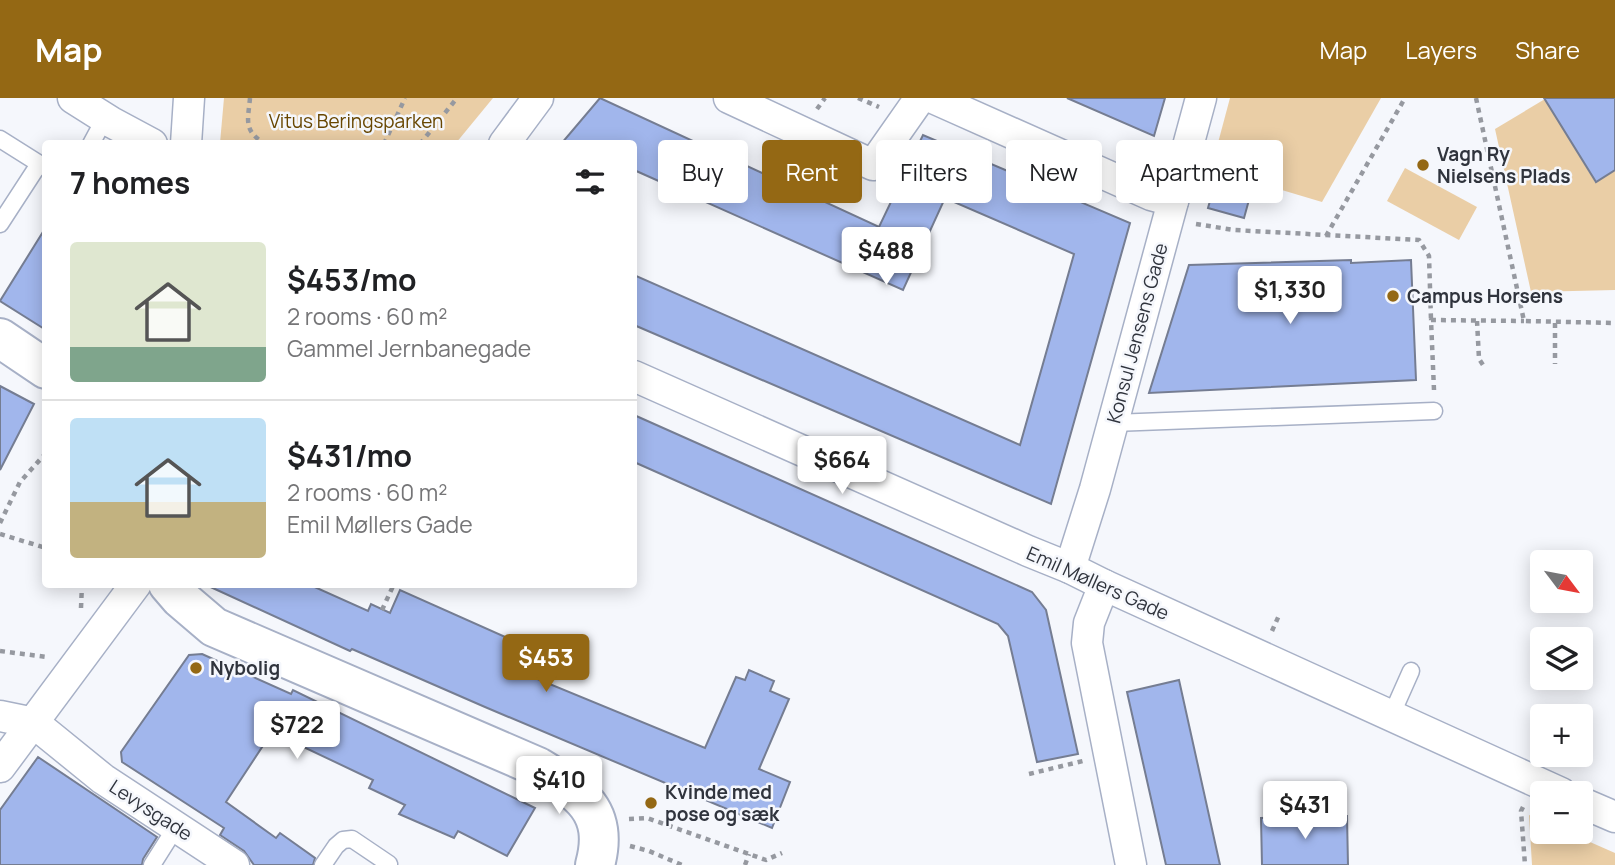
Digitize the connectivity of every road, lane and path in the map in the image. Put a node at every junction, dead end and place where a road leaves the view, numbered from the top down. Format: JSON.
{"nodes":[{"id":1,"x":73,"y":98,"type":"edge"},
{"id":2,"x":189,"y":98,"type":"edge"},
{"id":3,"x":250,"y":98,"type":"edge"},
{"id":4,"x":405,"y":98,"type":"edge"},
{"id":5,"x":457,"y":98,"type":"edge"},
{"id":6,"x":538,"y":98,"type":"edge"},
{"id":7,"x":729,"y":98,"type":"edge"},
{"id":8,"x":920,"y":98,"type":"edge"},
{"id":9,"x":933,"y":98,"type":"edge"},
{"id":10,"x":1201,"y":98,"type":"edge"},
{"id":11,"x":1405,"y":98,"type":"edge"},
{"id":12,"x":1476,"y":98,"type":"edge"},
{"id":13,"x":98,"y":131,"type":"edge"},
{"id":14,"x":0,"y":139,"type":"edge"},
{"id":15,"x":135,"y":140,"type":"edge"},
{"id":16,"x":186,"y":140,"type":"edge"},
{"id":17,"x":259,"y":140,"type":"edge"},
{"id":18,"x":386,"y":140,"type":"edge"},
{"id":19,"x":423,"y":140,"type":"edge"},
{"id":20,"x":507,"y":140,"type":"edge"},
{"id":21,"x":42,"y":166,"type":"edge"},
{"id":22,"x":1170,"y":209,"type":"junction"},
{"id":23,"x":0,"y":224,"type":"edge"},
{"id":24,"x":1326,"y":236,"type":"junction"},
{"id":25,"x":1431,"y":320,"type":"junction"},
{"id":26,"x":1477,"y":321,"type":"junction"},
{"id":27,"x":1524,"y":321,"type":"junction"},
{"id":28,"x":1555,"y":323,"type":"junction"},
{"id":29,"x":1615,"y":323,"type":"edge"},
{"id":30,"x":2,"y":340,"type":"edge"},
{"id":31,"x":1555,"y":364,"type":"dead end"},
{"id":32,"x":1483,"y":365,"type":"dead end"},
{"id":33,"x":42,"y":366,"type":"edge"},
{"id":34,"x":637,"y":377,"type":"edge"},
{"id":35,"x":1434,"y":411,"type":"joint"},
{"id":36,"x":1113,"y":423,"type":"junction"},
{"id":37,"x":42,"y":457,"type":"edge"},
{"id":38,"x":0,"y":523,"type":"edge"},
{"id":39,"x":0,"y":534,"type":"edge"},
{"id":40,"x":42,"y":547,"type":"edge"},
{"id":41,"x":1070,"y":568,"type":"junction"},
{"id":42,"x":1104,"y":585,"type":"junction"},
{"id":43,"x":133,"y":588,"type":"edge"},
{"id":44,"x":392,"y":588,"type":"edge"},
{"id":45,"x":179,"y":589,"type":"edge"},
{"id":46,"x":382,"y":610,"type":"dead end"},
{"id":47,"x":1411,"y":671,"type":"dead end"},
{"id":48,"x":0,"y":716,"type":"edge"},
{"id":49,"x":1391,"y":716,"type":"junction"},
{"id":50,"x":25,"y":733,"type":"junction"},
{"id":51,"x":1109,"y":755,"type":"junction"},
{"id":52,"x":0,"y":767,"type":"edge"},
{"id":53,"x":1029,"y":774,"type":"dead end"},
{"id":54,"x":1532,"y":780,"type":"joint"},
{"id":55,"x":1593,"y":808,"type":"edge"},
{"id":56,"x":1615,"y":817,"type":"edge"},
{"id":57,"x":176,"y":827,"type":"junction"},
{"id":58,"x":597,"y":841,"type":"edge"},
{"id":59,"x":782,"y":853,"type":"dead end"},
{"id":60,"x":749,"y":854,"type":"junction"},
{"id":61,"x":389,"y":864,"type":"edge"},
{"id":62,"x":152,"y":865,"type":"edge"},
{"id":63,"x":233,"y":865,"type":"edge"},
{"id":64,"x":323,"y":865,"type":"edge"},
{"id":65,"x":682,"y":865,"type":"edge"},
{"id":66,"x":745,"y":865,"type":"edge"},
{"id":67,"x":1131,"y":865,"type":"edge"},
{"id":68,"x":1525,"y":865,"type":"edge"}],
"edges":[{"from":1,"to":13,"type":"street"},
{"from":2,"to":16,"type":"street"},
{"from":3,"to":17,"type":"path"},
{"from":4,"to":18,"type":"path"},
{"from":5,"to":19,"type":"path"},
{"from":6,"to":20,"type":"street"},
{"from":7,"to":8,"type":"street"},
{"from":9,"to":22,"type":"street"},
{"from":10,"to":22,"type":"street","name":"Konsul Jensens Gade"},
{"from":11,"to":24,"type":"path"},
{"from":12,"to":27,"type":"path"},
{"from":13,"to":15,"type":"street"},
{"from":14,"to":21,"type":"lane"},
{"from":21,"to":23,"type":"lane"},
{"from":22,"to":24,"type":"path"},
{"from":22,"to":36,"type":"street","name":"Konsul Jensens Gade"},
{"from":24,"to":25,"type":"path"},
{"from":25,"to":26,"type":"path"},
{"from":25,"to":35,"type":"path"},
{"from":26,"to":27,"type":"path"},
{"from":26,"to":32,"type":"path"},
{"from":27,"to":28,"type":"path"},
{"from":28,"to":29,"type":"path"},
{"from":28,"to":31,"type":"path"},
{"from":30,"to":33,"type":"street"},
{"from":34,"to":41,"type":"street","name":"Emil Møllers Gade"},
{"from":35,"to":36,"type":"lane"},
{"from":36,"to":41,"type":"street","name":"Konsul Jensens Gade"},
{"from":37,"to":38,"type":"path"},
{"from":39,"to":40,"type":"path"},
{"from":41,"to":42,"type":"street","name":"Emil Møllers Gade"},
{"from":42,"to":49,"type":"street","name":"Emil Møllers Gade"},
{"from":42,"to":51,"type":"street"},
{"from":43,"to":50,"type":"street"},
{"from":44,"to":46,"type":"path"},
{"from":45,"to":58,"type":"street"},
{"from":47,"to":49,"type":"lane"},
{"from":48,"to":50,"type":"street"},
{"from":49,"to":54,"type":"street","name":"Emil Møllers Gade"},
{"from":50,"to":52,"type":"street"},
{"from":50,"to":57,"type":"street","name":"Levysgade"},
{"from":51,"to":53,"type":"path"},
{"from":51,"to":67,"type":"street"},
{"from":54,"to":68,"type":"path"},
{"from":55,"to":56,"type":"street"},
{"from":57,"to":62,"type":"lane"},
{"from":57,"to":63,"type":"street","name":"Levysgade"},
{"from":58,"to":60,"type":"path"},
{"from":58,"to":65,"type":"path"},
{"from":59,"to":60,"type":"path"},
{"from":60,"to":66,"type":"path"},
{"from":61,"to":64,"type":"lane"}]}
